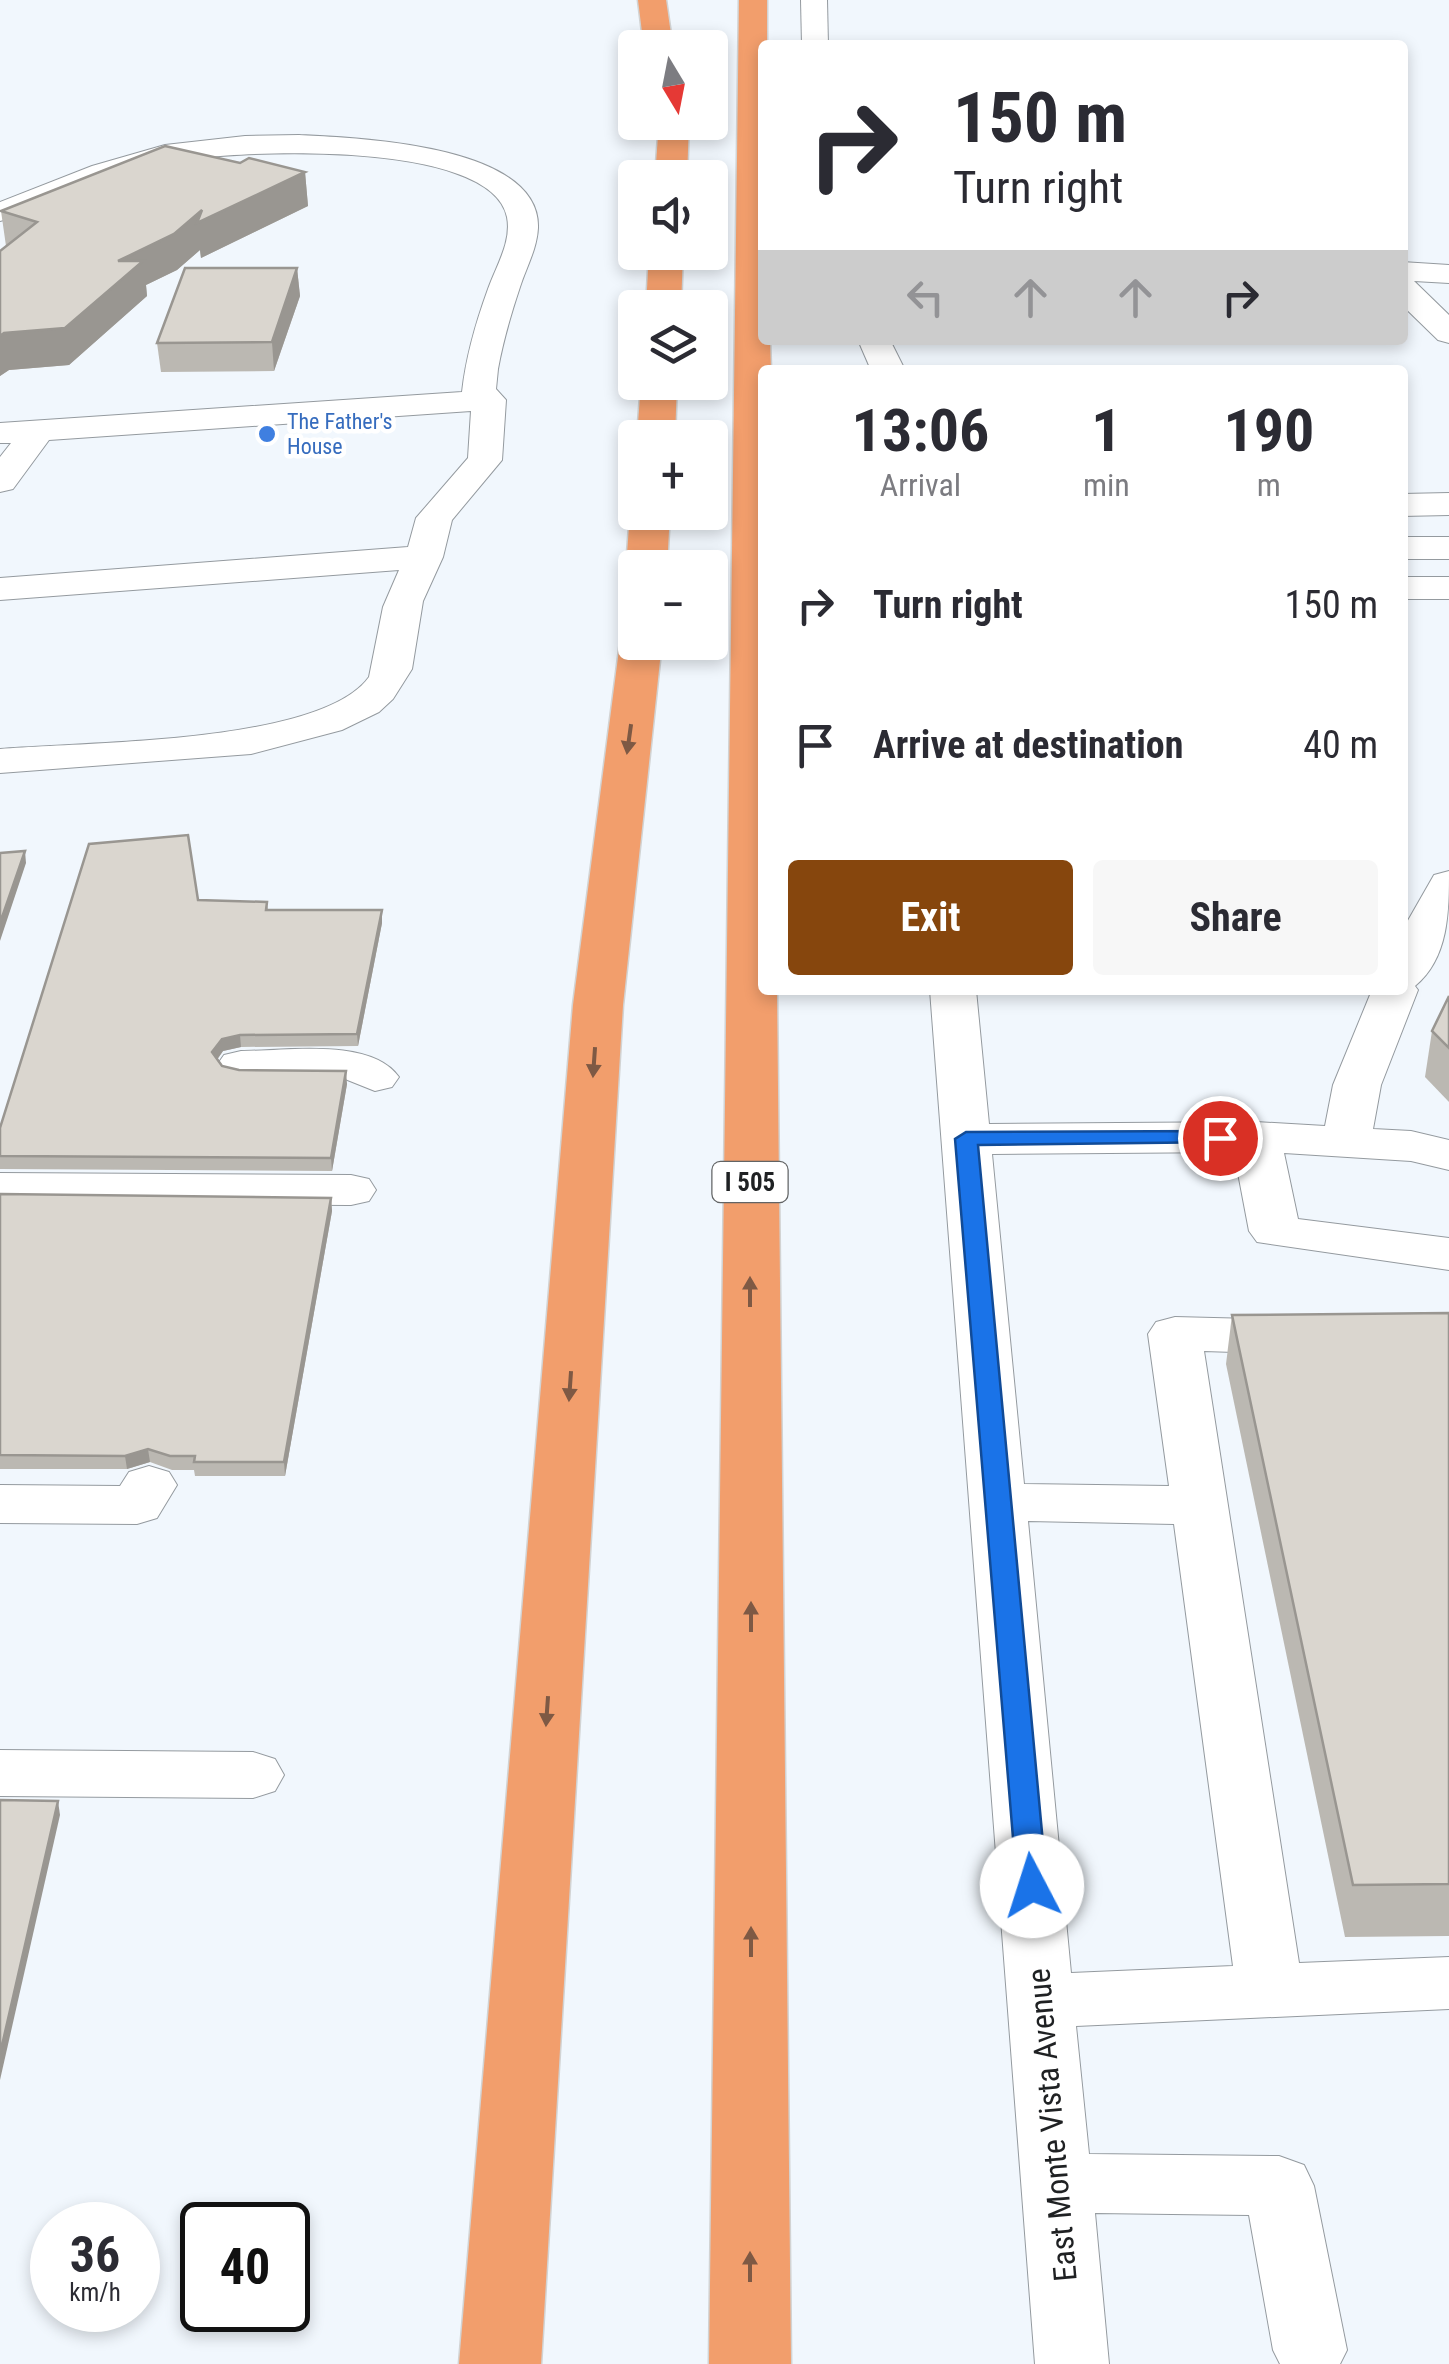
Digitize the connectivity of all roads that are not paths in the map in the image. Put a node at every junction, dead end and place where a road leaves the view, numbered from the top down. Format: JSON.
{"nodes":[{"id":1,"x":652,"y":0,"type":"edge"},
{"id":2,"x":680,"y":0,"type":"edge"},
{"id":3,"x":753,"y":0,"type":"edge"},
{"id":4,"x":814,"y":0,"type":"edge"},
{"id":5,"x":656,"y":30,"type":"edge"},
{"id":6,"x":679,"y":30,"type":"edge"},
{"id":7,"x":815,"y":40,"type":"edge"},
{"id":8,"x":0,"y":212,"type":"edge"},
{"id":9,"x":1408,"y":245,"type":"edge"},
{"id":10,"x":1449,"y":266,"type":"edge"},
{"id":11,"x":1408,"y":271,"type":"edge"},
{"id":12,"x":1449,"y":274,"type":"edge"},
{"id":13,"x":1408,"y":293,"type":"edge"},
{"id":14,"x":1449,"y":334,"type":"edge"},
{"id":15,"x":489,"y":400,"type":"junction"},
{"id":16,"x":39,"y":430,"type":"junction"},
{"id":17,"x":0,"y":433,"type":"edge"},
{"id":18,"x":0,"y":480,"type":"edge"},
{"id":19,"x":1408,"y":504,"type":"edge"},
{"id":20,"x":1449,"y":504,"type":"edge"},
{"id":21,"x":1408,"y":548,"type":"edge"},
{"id":22,"x":1449,"y":548,"type":"edge"},
{"id":23,"x":424,"y":557,"type":"junction"},
{"id":24,"x":1408,"y":588,"type":"edge"},
{"id":25,"x":1449,"y":588,"type":"edge"},
{"id":26,"x":0,"y":590,"type":"edge"},
{"id":27,"x":639,"y":660,"type":"edge"},
{"id":28,"x":0,"y":761,"type":"edge"},
{"id":29,"x":1449,"y":884,"type":"edge"},
{"id":30,"x":1408,"y":963,"type":"edge"},
{"id":31,"x":953,"y":995,"type":"edge"},
{"id":32,"x":1392,"y":995,"type":"edge"},
{"id":33,"x":241,"y":1066,"type":"edge"},
{"id":34,"x":374,"y":1077,"type":"dead end"},
{"id":35,"x":1256,"y":1138,"type":"junction"},
{"id":36,"x":966,"y":1139,"type":"junction"},
{"id":37,"x":1346,"y":1142,"type":"junction"},
{"id":38,"x":1449,"y":1154,"type":"edge"},
{"id":39,"x":0,"y":1188,"type":"edge"},
{"id":40,"x":352,"y":1190,"type":"dead end"},
{"id":41,"x":1449,"y":1254,"type":"edge"},
{"id":42,"x":1351,"y":1339,"type":"edge"},
{"id":43,"x":149,"y":1485,"type":"dead end"},
{"id":44,"x":997,"y":1502,"type":"junction"},
{"id":45,"x":0,"y":1504,"type":"edge"},
{"id":46,"x":1200,"y":1506,"type":"junction"},
{"id":47,"x":0,"y":1773,"type":"edge"},
{"id":48,"x":253,"y":1775,"type":"dead end"},
{"id":49,"x":1449,"y":1984,"type":"edge"},
{"id":50,"x":1270,"y":1991,"type":"junction"},
{"id":51,"x":1042,"y":2001,"type":"junction"},
{"id":52,"x":1056,"y":2183,"type":"junction"},
{"id":53,"x":1310,"y":2350,"type":"dead end"},
{"id":54,"x":500,"y":2364,"type":"edge"},
{"id":55,"x":750,"y":2364,"type":"edge"},
{"id":56,"x":1072,"y":2364,"type":"edge"}],
"edges":[{"from":1,"to":5,"type":"highway"},
{"from":2,"to":6,"type":"highway"},
{"from":55,"to":3,"type":"highway","number":"I 505","one_way":true},
{"from":4,"to":7,"type":"street"},
{"from":8,"to":15,"type":"street"},
{"from":9,"to":10,"type":"street"},
{"from":11,"to":12,"type":"street"},
{"from":13,"to":14,"type":"street"},
{"from":15,"to":16,"type":"street"},
{"from":15,"to":23,"type":"street"},
{"from":16,"to":17,"type":"street"},
{"from":16,"to":18,"type":"street"},
{"from":19,"to":20,"type":"street"},
{"from":21,"to":22,"type":"street"},
{"from":23,"to":26,"type":"street"},
{"from":23,"to":28,"type":"street"},
{"from":24,"to":25,"type":"street"},
{"from":27,"to":54,"type":"highway","one_way":true},
{"from":29,"to":30,"type":"street"},
{"from":31,"to":36,"type":"street","name":"East Monte Vista Avenue"},
{"from":32,"to":37,"type":"street"},
{"from":33,"to":34,"type":"street"},
{"from":35,"to":36,"type":"street"},
{"from":35,"to":37,"type":"street"},
{"from":35,"to":41,"type":"street"},
{"from":36,"to":44,"type":"street","name":"East Monte Vista Avenue"},
{"from":37,"to":38,"type":"street"},
{"from":39,"to":40,"type":"street"},
{"from":42,"to":46,"type":"street"},
{"from":43,"to":45,"type":"street"},
{"from":44,"to":46,"type":"street"},
{"from":44,"to":51,"type":"street","name":"East Monte Vista Avenue"},
{"from":46,"to":50,"type":"street"},
{"from":47,"to":48,"type":"street"},
{"from":49,"to":50,"type":"street"},
{"from":50,"to":51,"type":"street"},
{"from":51,"to":52,"type":"street","name":"East Monte Vista Avenue"},
{"from":52,"to":53,"type":"street"},
{"from":52,"to":56,"type":"street","name":"East Monte Vista Avenue"}]}
